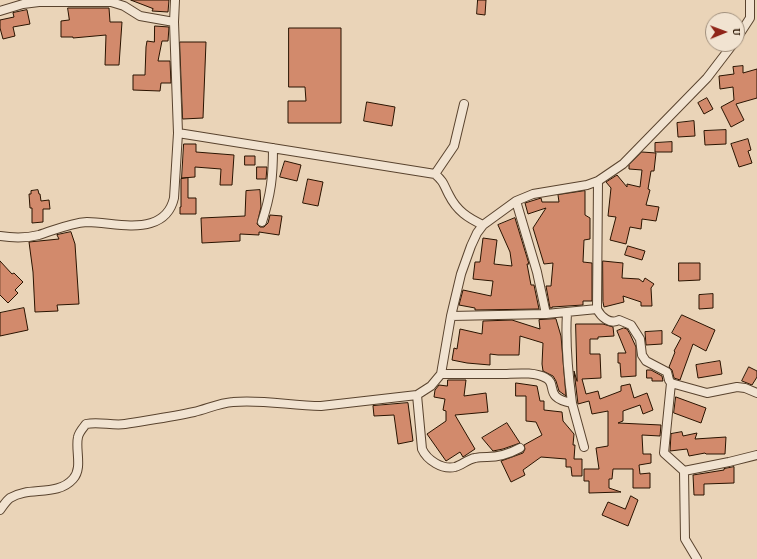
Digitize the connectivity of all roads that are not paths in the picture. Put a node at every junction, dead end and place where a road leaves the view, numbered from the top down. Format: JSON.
{"nodes":[{"id":1,"x":175,"y":0,"type":"edge"},
{"id":2,"x":750,"y":0,"type":"edge"},
{"id":3,"x":77,"y":1,"type":"edge"},
{"id":4,"x":0,"y":11,"type":"edge"},
{"id":5,"x":174,"y":22,"type":"junction"},
{"id":6,"x":745,"y":26,"type":"edge"},
{"id":7,"x":727,"y":52,"type":"edge"},
{"id":8,"x":464,"y":104,"type":"dead end"},
{"id":9,"x":178,"y":133,"type":"junction"},
{"id":10,"x":273,"y":148,"type":"junction"},
{"id":11,"x":436,"y":174,"type":"junction"},
{"id":12,"x":598,"y":181,"type":"junction"},
{"id":13,"x":516,"y":201,"type":"junction"},
{"id":14,"x":262,"y":222,"type":"dead end"},
{"id":15,"x":483,"y":225,"type":"junction"},
{"id":16,"x":0,"y":236,"type":"edge"},
{"id":17,"x":597,"y":309,"type":"junction"},
{"id":18,"x":567,"y":313,"type":"junction"},
{"id":19,"x":546,"y":314,"type":"junction"},
{"id":20,"x":451,"y":316,"type":"junction"},
{"id":21,"x":441,"y":374,"type":"junction"},
{"id":22,"x":671,"y":383,"type":"junction"},
{"id":23,"x":757,"y":393,"type":"edge"},
{"id":24,"x":416,"y":395,"type":"junction"},
{"id":25,"x":572,"y":403,"type":"junction"},
{"id":26,"x":584,"y":447,"type":"dead end"},
{"id":27,"x":520,"y":448,"type":"dead end"},
{"id":28,"x":757,"y":455,"type":"edge"},
{"id":29,"x":684,"y":471,"type":"junction"},
{"id":30,"x":0,"y":510,"type":"edge"},
{"id":31,"x":697,"y":559,"type":"edge"}],
"edges":[{"from":1,"to":5,"type":"street"},
{"from":2,"to":6,"type":"street"},
{"from":3,"to":4,"type":"street"},
{"from":3,"to":5,"type":"street"},
{"from":5,"to":9,"type":"street"},
{"from":7,"to":12,"type":"street"},
{"from":8,"to":11,"type":"street"},
{"from":9,"to":10,"type":"street"},
{"from":9,"to":16,"type":"street"},
{"from":10,"to":11,"type":"street"},
{"from":10,"to":14,"type":"street"},
{"from":11,"to":15,"type":"street"},
{"from":12,"to":13,"type":"street"},
{"from":12,"to":17,"type":"street"},
{"from":13,"to":15,"type":"street"},
{"from":13,"to":19,"type":"street"},
{"from":15,"to":20,"type":"street"},
{"from":17,"to":18,"type":"street"},
{"from":17,"to":22,"type":"street"},
{"from":18,"to":19,"type":"street"},
{"from":18,"to":25,"type":"street"},
{"from":19,"to":20,"type":"street"},
{"from":20,"to":21,"type":"street"},
{"from":21,"to":24,"type":"street"},
{"from":21,"to":25,"type":"street"},
{"from":22,"to":23,"type":"street"},
{"from":22,"to":29,"type":"street"},
{"from":24,"to":27,"type":"street"},
{"from":24,"to":30,"type":"street"},
{"from":25,"to":26,"type":"street"},
{"from":28,"to":29,"type":"street"},
{"from":29,"to":31,"type":"street"}]}
